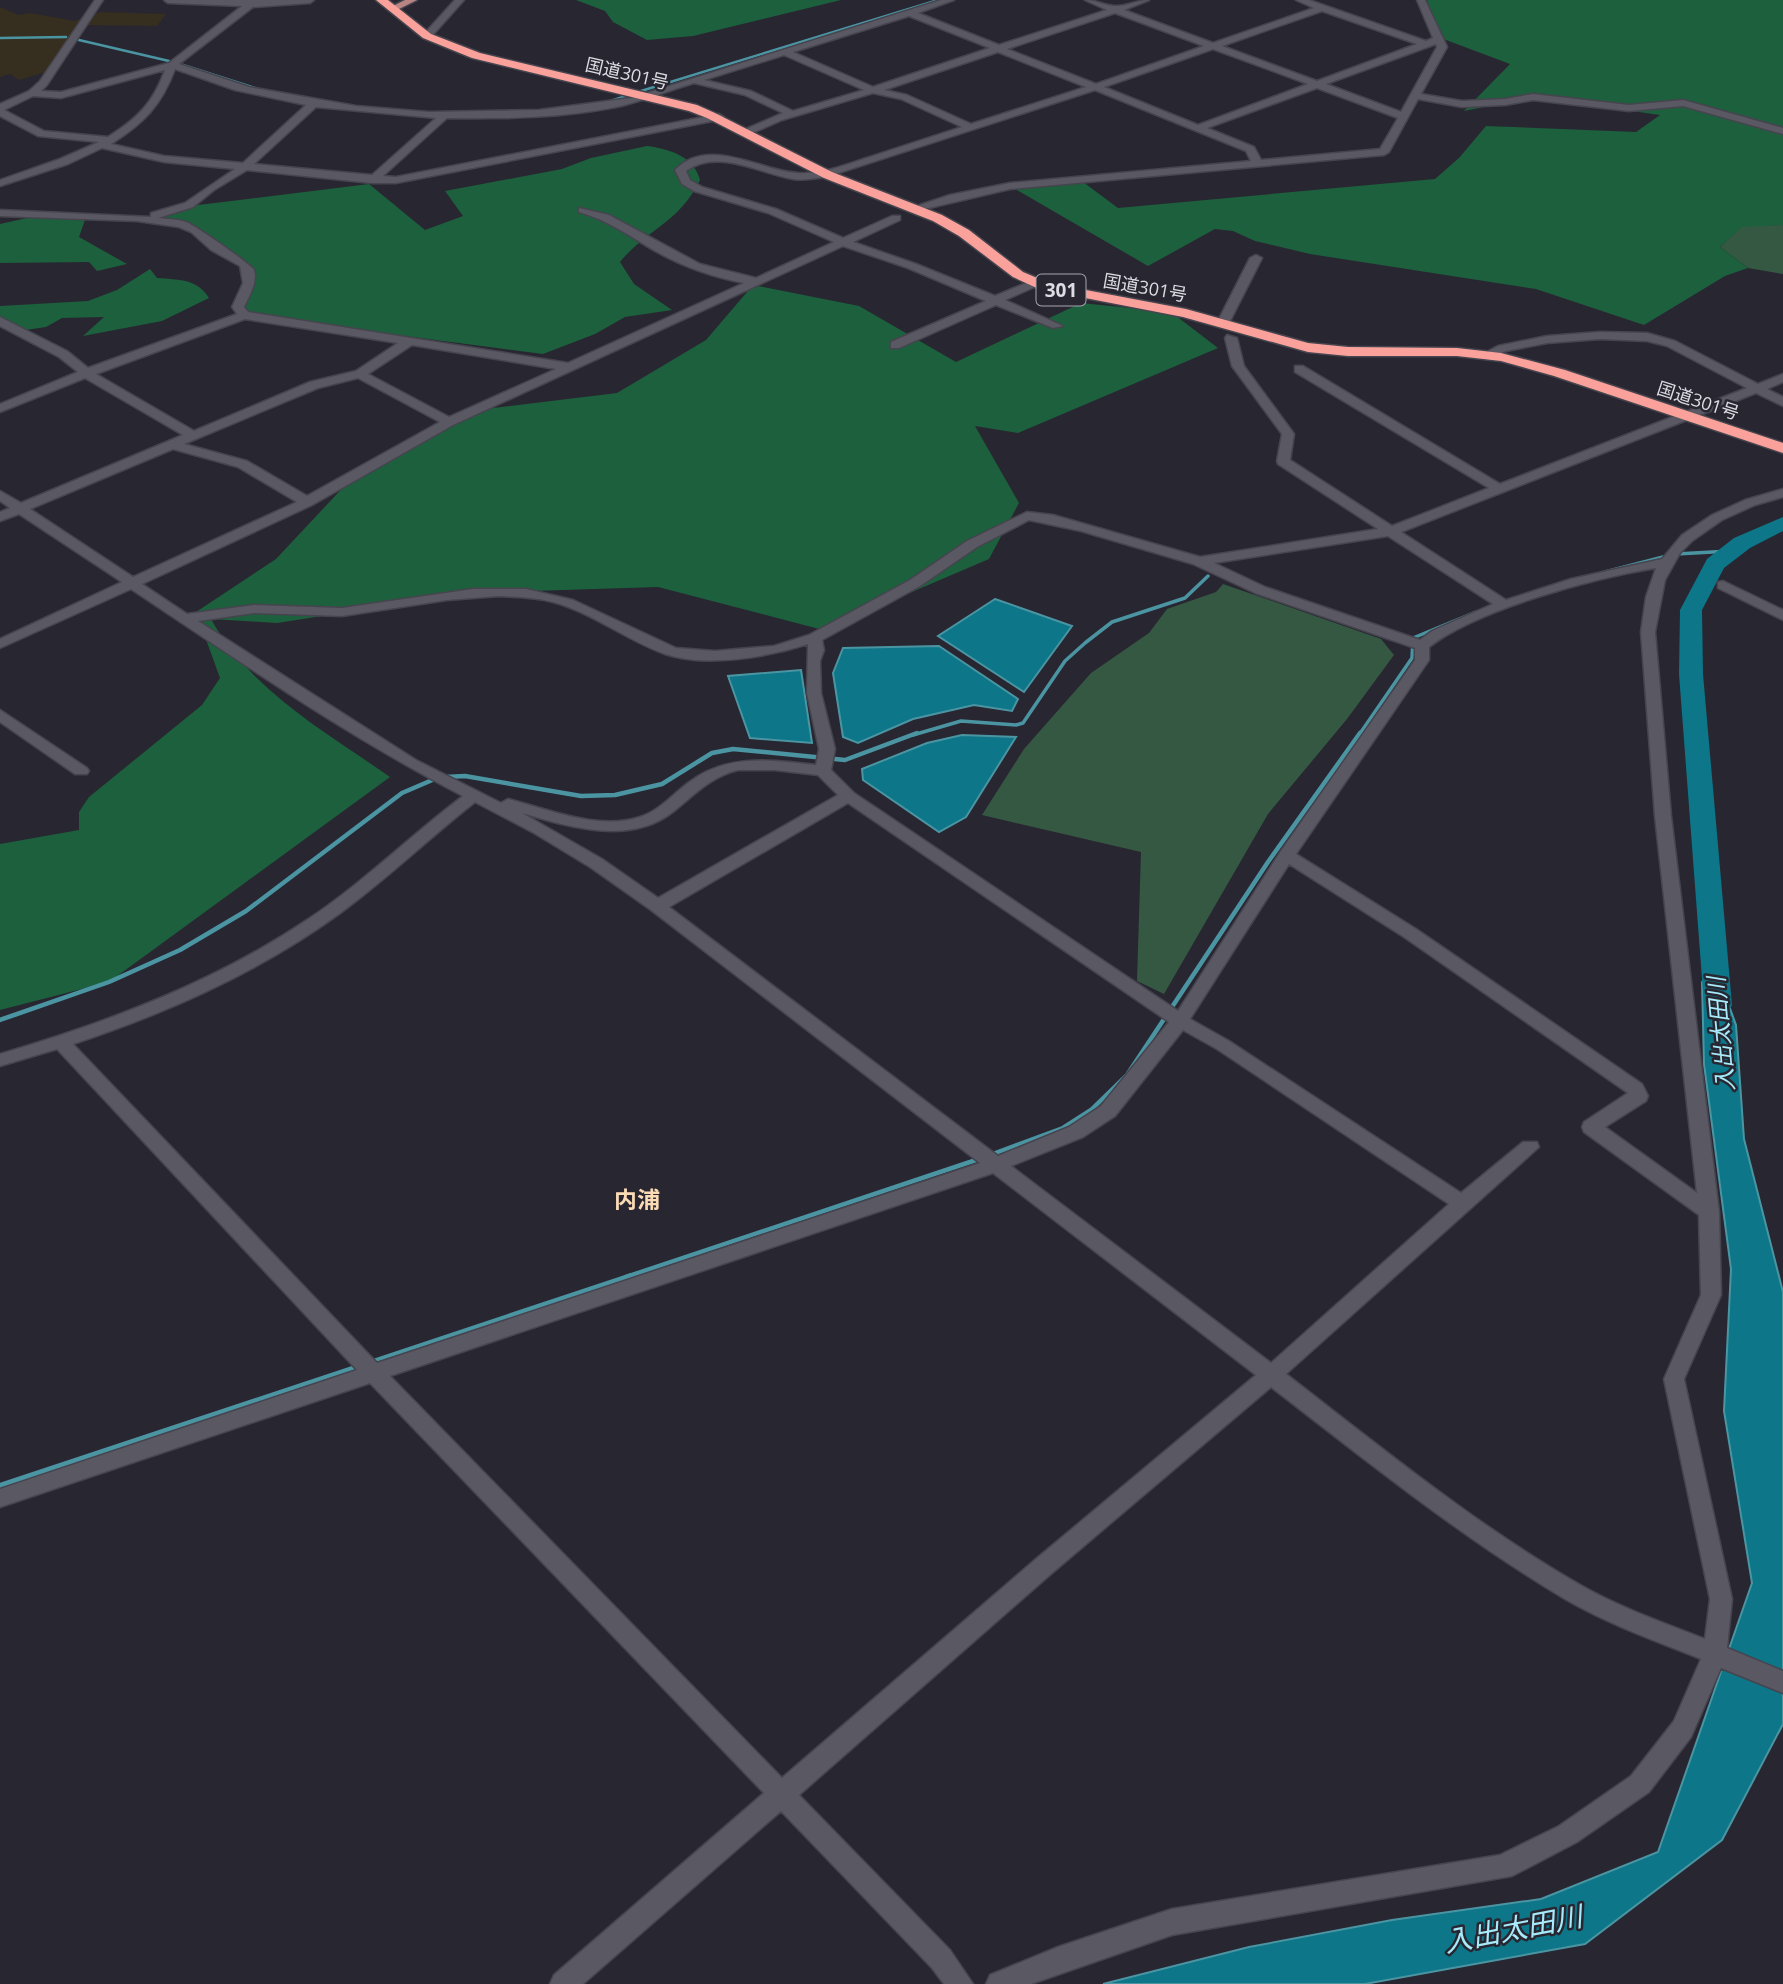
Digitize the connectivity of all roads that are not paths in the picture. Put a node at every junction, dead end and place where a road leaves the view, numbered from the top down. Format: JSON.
{"nodes":[{"id":1,"x":99,"y":0,"type":"edge"},
{"id":2,"x":169,"y":0,"type":"edge"},
{"id":3,"x":310,"y":0,"type":"edge"},
{"id":4,"x":413,"y":0,"type":"edge"},
{"id":5,"x":460,"y":0,"type":"edge"},
{"id":6,"x":950,"y":0,"type":"edge"},
{"id":7,"x":1089,"y":0,"type":"edge"},
{"id":8,"x":1145,"y":0,"type":"edge"},
{"id":9,"x":1300,"y":0,"type":"edge"},
{"id":10,"x":1421,"y":0,"type":"edge"},
{"id":11,"x":254,"y":2,"type":"edge"},
{"id":12,"x":386,"y":4,"type":"edge"},
{"id":13,"x":1322,"y":8,"type":"junction"},
{"id":14,"x":1116,"y":10,"type":"junction"},
{"id":15,"x":910,"y":13,"type":"junction"},
{"id":16,"x":427,"y":36,"type":"junction"},
{"id":17,"x":1440,"y":39,"type":"junction"},
{"id":18,"x":1423,"y":43,"type":"junction"},
{"id":19,"x":1213,"y":46,"type":"junction"},
{"id":20,"x":999,"y":48,"type":"junction"},
{"id":21,"x":785,"y":52,"type":"junction"},
{"id":22,"x":172,"y":65,"type":"junction"},
{"id":23,"x":694,"y":80,"type":"junction"},
{"id":24,"x":1316,"y":84,"type":"junction"},
{"id":25,"x":1096,"y":87,"type":"junction"},
{"id":26,"x":873,"y":90,"type":"junction"},
{"id":27,"x":32,"y":93,"type":"junction"},
{"id":28,"x":1415,"y":96,"type":"junction"},
{"id":29,"x":648,"y":97,"type":"junction"},
{"id":30,"x":313,"y":104,"type":"junction"},
{"id":31,"x":0,"y":110,"type":"edge"},
{"id":32,"x":792,"y":114,"type":"junction"},
{"id":33,"x":445,"y":115,"type":"junction"},
{"id":34,"x":1402,"y":116,"type":"junction"},
{"id":35,"x":719,"y":117,"type":"junction"},
{"id":36,"x":970,"y":127,"type":"junction"},
{"id":37,"x":1198,"y":128,"type":"junction"},
{"id":38,"x":750,"y":131,"type":"junction"},
{"id":39,"x":1783,"y":131,"type":"edge"},
{"id":40,"x":105,"y":142,"type":"junction"},
{"id":41,"x":1257,"y":163,"type":"junction"},
{"id":42,"x":246,"y":166,"type":"junction"},
{"id":43,"x":826,"y":174,"type":"junction"},
{"id":44,"x":372,"y":180,"type":"junction"},
{"id":45,"x":0,"y":183,"type":"edge"},
{"id":46,"x":916,"y":208,"type":"junction"},
{"id":47,"x":583,"y":210,"type":"dead end"},
{"id":48,"x":0,"y":213,"type":"edge"},
{"id":49,"x":138,"y":218,"type":"junction"},
{"id":50,"x":896,"y":218,"type":"dead end"},
{"id":51,"x":842,"y":242,"type":"junction"},
{"id":52,"x":1256,"y":258,"type":"dead end"},
{"id":53,"x":755,"y":282,"type":"junction"},
{"id":54,"x":1035,"y":283,"type":"junction"},
{"id":55,"x":999,"y":301,"type":"junction"},
{"id":56,"x":244,"y":315,"type":"junction"},
{"id":57,"x":0,"y":321,"type":"edge"},
{"id":58,"x":1223,"y":323,"type":"junction"},
{"id":59,"x":1057,"y":326,"type":"dead end"},
{"id":60,"x":1231,"y":338,"type":"dead end"},
{"id":61,"x":411,"y":341,"type":"junction"},
{"id":62,"x":895,"y":345,"type":"dead end"},
{"id":63,"x":1487,"y":355,"type":"junction"},
{"id":64,"x":568,"y":367,"type":"junction"},
{"id":65,"x":1299,"y":369,"type":"dead end"},
{"id":66,"x":86,"y":373,"type":"junction"},
{"id":67,"x":360,"y":374,"type":"junction"},
{"id":68,"x":1783,"y":378,"type":"edge"},
{"id":69,"x":1757,"y":388,"type":"junction"},
{"id":70,"x":1783,"y":402,"type":"edge"},
{"id":71,"x":0,"y":408,"type":"edge"},
{"id":72,"x":1686,"y":416,"type":"junction"},
{"id":73,"x":449,"y":422,"type":"junction"},
{"id":74,"x":192,"y":435,"type":"junction"},
{"id":75,"x":174,"y":444,"type":"junction"},
{"id":76,"x":1783,"y":448,"type":"edge"},
{"id":77,"x":1498,"y":488,"type":"junction"},
{"id":78,"x":1783,"y":493,"type":"edge"},
{"id":79,"x":0,"y":495,"type":"edge"},
{"id":80,"x":307,"y":502,"type":"junction"},
{"id":81,"x":20,"y":508,"type":"junction"},
{"id":82,"x":0,"y":517,"type":"edge"},
{"id":83,"x":1391,"y":531,"type":"junction"},
{"id":84,"x":1198,"y":561,"type":"junction"},
{"id":85,"x":1666,"y":562,"type":"junction"},
{"id":86,"x":132,"y":582,"type":"junction"},
{"id":87,"x":1723,"y":585,"type":"dead end"},
{"id":88,"x":1504,"y":606,"type":"junction"},
{"id":89,"x":1783,"y":616,"type":"edge"},
{"id":90,"x":188,"y":618,"type":"junction"},
{"id":91,"x":814,"y":638,"type":"junction"},
{"id":92,"x":0,"y":644,"type":"edge"},
{"id":93,"x":1422,"y":646,"type":"junction"},
{"id":94,"x":0,"y":715,"type":"edge"},
{"id":95,"x":80,"y":771,"type":"dead end"},
{"id":96,"x":823,"y":771,"type":"junction"},
{"id":97,"x":473,"y":796,"type":"junction"},
{"id":98,"x":849,"y":796,"type":"junction"},
{"id":99,"x":1287,"y":855,"type":"junction"},
{"id":100,"x":657,"y":906,"type":"junction"},
{"id":101,"x":1180,"y":1021,"type":"junction"},
{"id":102,"x":61,"y":1043,"type":"junction"},
{"id":103,"x":0,"y":1060,"type":"edge"},
{"id":104,"x":1530,"y":1147,"type":"dead end"},
{"id":105,"x":995,"y":1165,"type":"junction"},
{"id":106,"x":1462,"y":1203,"type":"junction"},
{"id":107,"x":1709,"y":1212,"type":"junction"},
{"id":108,"x":368,"y":1367,"type":"junction"},
{"id":109,"x":1270,"y":1376,"type":"junction"},
{"id":110,"x":0,"y":1497,"type":"edge"},
{"id":111,"x":1715,"y":1656,"type":"junction"},
{"id":112,"x":1783,"y":1682,"type":"edge"},
{"id":113,"x":779,"y":1794,"type":"junction"},
{"id":114,"x":563,"y":1984,"type":"edge"},
{"id":115,"x":960,"y":1984,"type":"edge"},
{"id":116,"x":999,"y":1984,"type":"edge"}],
"edges":[{"from":1,"to":27,"type":"street"},
{"from":2,"to":11,"type":"street"},
{"from":3,"to":11,"type":"street"},
{"from":4,"to":12,"type":"main road"},
{"from":5,"to":16,"type":"street"},
{"from":6,"to":15,"type":"street"},
{"from":7,"to":14,"type":"street"},
{"from":8,"to":14,"type":"street"},
{"from":9,"to":13,"type":"street"},
{"from":10,"to":17,"type":"street"},
{"from":11,"to":22,"type":"street"},
{"from":12,"to":16,"type":"highway","name":"国道301号","number":"301"},
{"from":13,"to":18,"type":"street"},
{"from":13,"to":19,"type":"street"},
{"from":14,"to":19,"type":"street"},
{"from":14,"to":20,"type":"street"},
{"from":15,"to":20,"type":"street"},
{"from":15,"to":21,"type":"street"},
{"from":16,"to":29,"type":"highway","name":"国道301号","number":"301"},
{"from":17,"to":18,"type":"street"},
{"from":17,"to":28,"type":"street"},
{"from":18,"to":24,"type":"street"},
{"from":19,"to":24,"type":"street"},
{"from":19,"to":25,"type":"street"},
{"from":20,"to":25,"type":"street"},
{"from":20,"to":26,"type":"street"},
{"from":21,"to":23,"type":"street"},
{"from":21,"to":26,"type":"street"},
{"from":22,"to":27,"type":"street"},
{"from":22,"to":30,"type":"street"},
{"from":22,"to":40,"type":"street"},
{"from":23,"to":29,"type":"street"},
{"from":23,"to":32,"type":"street"},
{"from":24,"to":34,"type":"street"},
{"from":24,"to":37,"type":"street"},
{"from":25,"to":36,"type":"street"},
{"from":25,"to":37,"type":"street"},
{"from":26,"to":32,"type":"street"},
{"from":26,"to":36,"type":"street"},
{"from":27,"to":31,"type":"street"},
{"from":28,"to":34,"type":"street"},
{"from":28,"to":39,"type":"street"},
{"from":29,"to":33,"type":"street"},
{"from":29,"to":35,"type":"highway","name":"国道301号","number":"301"},
{"from":30,"to":33,"type":"street"},
{"from":30,"to":42,"type":"street"},
{"from":31,"to":40,"type":"street"},
{"from":32,"to":38,"type":"street"},
{"from":33,"to":44,"type":"street"},
{"from":34,"to":41,"type":"street"},
{"from":35,"to":38,"type":"highway","name":"国道301号","number":"301"},
{"from":35,"to":44,"type":"street"},
{"from":36,"to":43,"type":"street"},
{"from":37,"to":41,"type":"street"},
{"from":38,"to":43,"type":"highway","name":"国道301号","number":"301"},
{"from":40,"to":42,"type":"street"},
{"from":40,"to":45,"type":"street"},
{"from":41,"to":46,"type":"street"},
{"from":42,"to":44,"type":"street"},
{"from":42,"to":49,"type":"street"},
{"from":43,"to":46,"type":"highway","name":"国道301号","number":"301"},
{"from":43,"to":51,"type":"street"},
{"from":46,"to":54,"type":"highway","name":"国道301号","number":"301"},
{"from":47,"to":53,"type":"street"},
{"from":48,"to":49,"type":"street"},
{"from":49,"to":56,"type":"street"},
{"from":50,"to":51,"type":"street"},
{"from":51,"to":53,"type":"street"},
{"from":51,"to":55,"type":"street"},
{"from":52,"to":58,"type":"street"},
{"from":53,"to":64,"type":"street"},
{"from":54,"to":55,"type":"street"},
{"from":54,"to":58,"type":"highway","name":"国道301号","number":"301"},
{"from":55,"to":59,"type":"street"},
{"from":55,"to":62,"type":"street"},
{"from":56,"to":61,"type":"street"},
{"from":56,"to":66,"type":"street"},
{"from":57,"to":66,"type":"street"},
{"from":58,"to":63,"type":"highway","name":"国道301号","number":"301"},
{"from":60,"to":83,"type":"street"},
{"from":61,"to":64,"type":"street"},
{"from":61,"to":67,"type":"street"},
{"from":63,"to":69,"type":"street"},
{"from":63,"to":72,"type":"highway","name":"国道301号","number":"301"},
{"from":64,"to":73,"type":"street"},
{"from":65,"to":77,"type":"street"},
{"from":66,"to":71,"type":"street"},
{"from":66,"to":74,"type":"street"},
{"from":67,"to":73,"type":"street"},
{"from":67,"to":74,"type":"street"},
{"from":68,"to":69,"type":"street"},
{"from":69,"to":70,"type":"street"},
{"from":69,"to":72,"type":"street"},
{"from":72,"to":76,"type":"highway","name":"国道301号","number":"301"},
{"from":72,"to":77,"type":"street"},
{"from":73,"to":80,"type":"street"},
{"from":74,"to":75,"type":"street"},
{"from":75,"to":80,"type":"street"},
{"from":75,"to":81,"type":"street"},
{"from":77,"to":83,"type":"street"},
{"from":78,"to":85,"type":"street"},
{"from":79,"to":81,"type":"street"},
{"from":80,"to":86,"type":"street"},
{"from":81,"to":82,"type":"street"},
{"from":81,"to":86,"type":"street"},
{"from":83,"to":84,"type":"street"},
{"from":83,"to":88,"type":"street"},
{"from":84,"to":91,"type":"street"},
{"from":84,"to":93,"type":"street"},
{"from":85,"to":88,"type":"street"},
{"from":85,"to":107,"type":"street"},
{"from":86,"to":90,"type":"street"},
{"from":86,"to":92,"type":"street"},
{"from":87,"to":89,"type":"street"},
{"from":88,"to":93,"type":"street"},
{"from":90,"to":91,"type":"street"},
{"from":90,"to":97,"type":"street"},
{"from":91,"to":96,"type":"street"},
{"from":93,"to":99,"type":"street"},
{"from":94,"to":95,"type":"street"},
{"from":96,"to":97,"type":"street"},
{"from":96,"to":98,"type":"street"},
{"from":97,"to":100,"type":"street"},
{"from":97,"to":102,"type":"street"},
{"from":98,"to":100,"type":"street"},
{"from":98,"to":101,"type":"street"},
{"from":99,"to":101,"type":"street"},
{"from":99,"to":107,"type":"street"},
{"from":100,"to":105,"type":"street"},
{"from":101,"to":105,"type":"street"},
{"from":101,"to":106,"type":"street"},
{"from":102,"to":103,"type":"street"},
{"from":102,"to":108,"type":"street"},
{"from":104,"to":106,"type":"street"},
{"from":105,"to":108,"type":"street"},
{"from":105,"to":109,"type":"street"},
{"from":106,"to":109,"type":"street"},
{"from":107,"to":111,"type":"street"},
{"from":108,"to":110,"type":"street"},
{"from":108,"to":113,"type":"street"},
{"from":109,"to":111,"type":"street"},
{"from":109,"to":113,"type":"street"},
{"from":111,"to":112,"type":"street"},
{"from":111,"to":116,"type":"street"},
{"from":113,"to":114,"type":"street"},
{"from":113,"to":115,"type":"street"}]}
